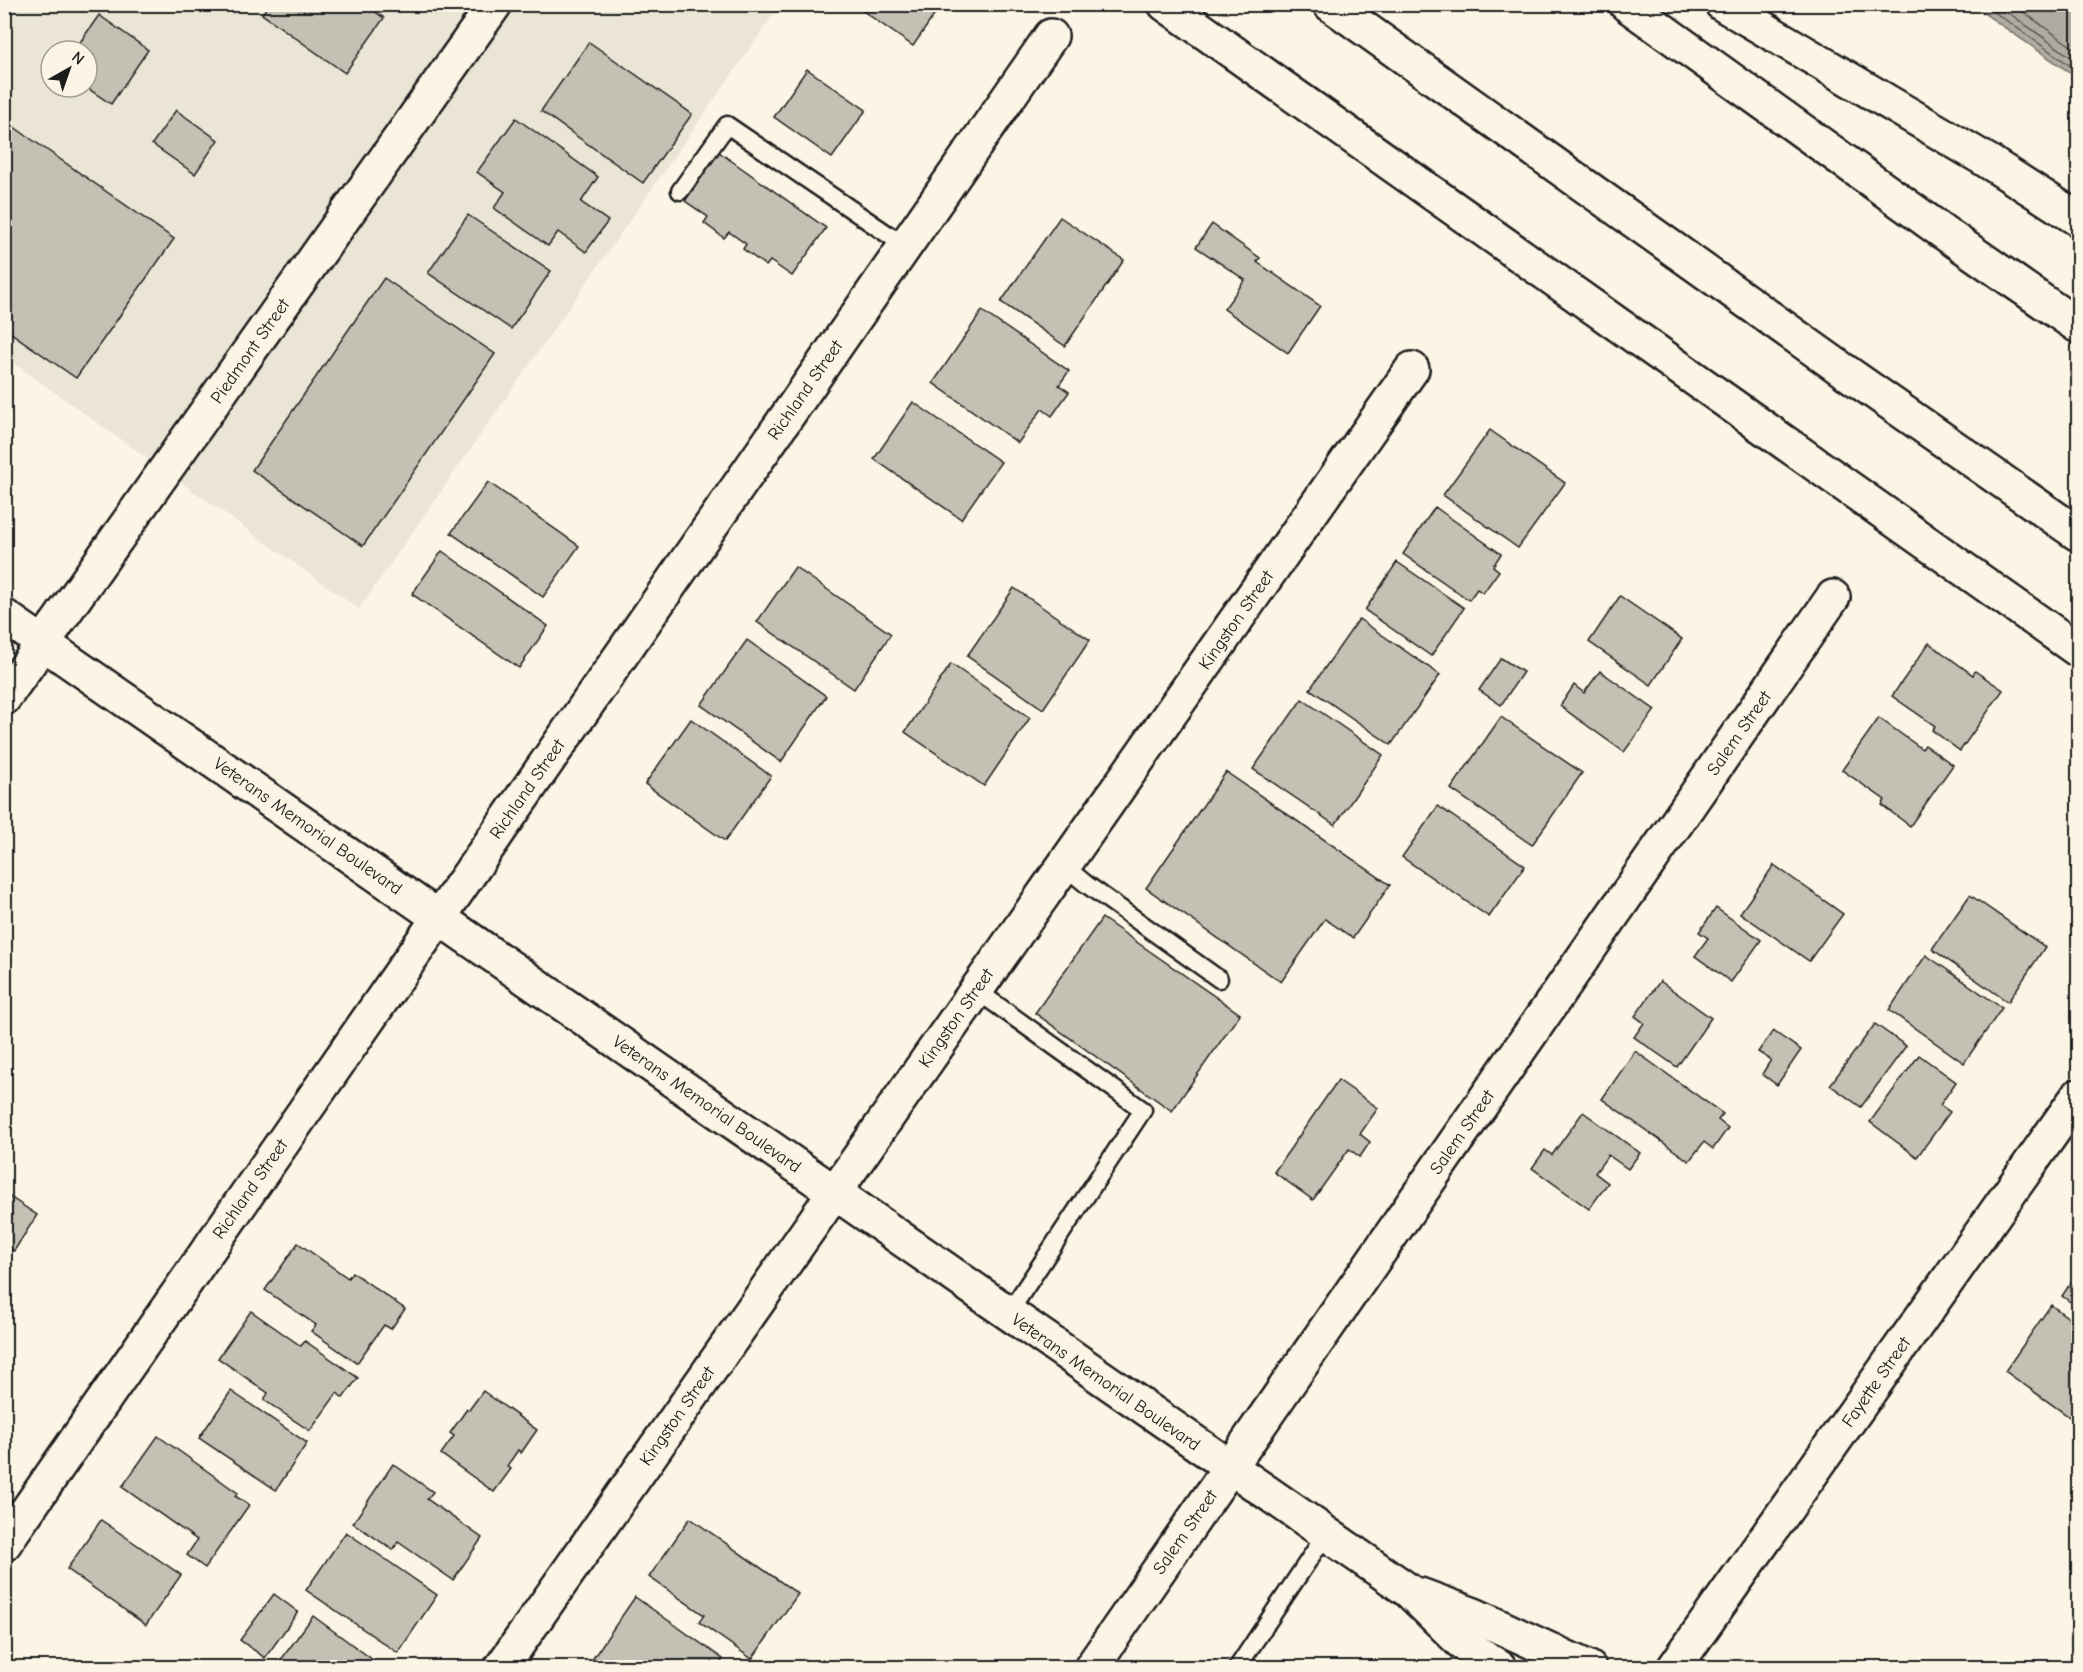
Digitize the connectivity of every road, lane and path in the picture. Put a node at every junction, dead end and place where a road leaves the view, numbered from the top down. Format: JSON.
{"nodes":[{"id":1,"x":495,"y":4,"type":"edge"},
{"id":2,"x":1165,"y":4,"type":"edge"},
{"id":3,"x":1329,"y":4,"type":"edge"},
{"id":4,"x":1626,"y":4,"type":"edge"},
{"id":5,"x":1722,"y":4,"type":"edge"},
{"id":6,"x":1051,"y":36,"type":"dead end"},
{"id":7,"x":680,"y":191,"type":"dead end"},
{"id":8,"x":2079,"y":219,"type":"edge"},
{"id":9,"x":905,"y":246,"type":"junction"},
{"id":10,"x":2079,"y":326,"type":"edge"},
{"id":11,"x":1412,"y":369,"type":"dead end"},
{"id":12,"x":2079,"y":534,"type":"edge"},
{"id":13,"x":1833,"y":597,"type":"dead end"},
{"id":14,"x":4,"y":616,"type":"edge"},
{"id":15,"x":43,"y":643,"type":"junction"},
{"id":16,"x":2079,"y":650,"type":"edge"},
{"id":17,"x":4,"y":699,"type":"edge"},
{"id":18,"x":1064,"y":866,"type":"junction"},
{"id":19,"x":438,"y":917,"type":"junction"},
{"id":20,"x":1220,"y":979,"type":"dead end"},
{"id":21,"x":976,"y":990,"type":"junction"},
{"id":22,"x":2079,"y":1096,"type":"edge"},
{"id":23,"x":833,"y":1192,"type":"junction"},
{"id":24,"x":1008,"y":1314,"type":"junction"},
{"id":25,"x":1230,"y":1468,"type":"junction"},
{"id":26,"x":1326,"y":1534,"type":"junction"},
{"id":27,"x":4,"y":1544,"type":"edge"},
{"id":28,"x":1409,"y":1591,"type":"junction"},
{"id":29,"x":501,"y":1668,"type":"edge"},
{"id":30,"x":1091,"y":1668,"type":"edge"},
{"id":31,"x":1237,"y":1668,"type":"edge"},
{"id":32,"x":1500,"y":1668,"type":"edge"},
{"id":33,"x":1589,"y":1668,"type":"edge"},
{"id":34,"x":1674,"y":1668,"type":"edge"}],
"edges":[{"from":1,"to":15,"type":"main road","name":"Piedmont Street"},
{"from":2,"to":16,"type":"main road"},
{"from":3,"to":12,"type":"main road"},
{"from":4,"to":10,"type":"main road"},
{"from":5,"to":8,"type":"main road"},
{"from":6,"to":9,"type":"main road","name":"Richland Street"},
{"from":7,"to":9,"type":"lane"},
{"from":9,"to":19,"type":"main road","name":"Richland Street"},
{"from":11,"to":18,"type":"main road","name":"Kingston Street"},
{"from":13,"to":25,"type":"main road","name":"Salem Street"},
{"from":14,"to":15,"type":"main road","name":"Veterans Memorial Boulevard"},
{"from":15,"to":17,"type":"main road","name":"Piedmont Street"},
{"from":15,"to":19,"type":"main road","name":"Veterans Memorial Boulevard"},
{"from":18,"to":20,"type":"lane"},
{"from":18,"to":21,"type":"main road","name":"Kingston Street"},
{"from":19,"to":23,"type":"main road","name":"Veterans Memorial Boulevard"},
{"from":19,"to":27,"type":"main road","name":"Richland Street"},
{"from":21,"to":23,"type":"main road","name":"Kingston Street"},
{"from":21,"to":24,"type":"lane"},
{"from":22,"to":34,"type":"main road","name":"Fayette Street"},
{"from":23,"to":24,"type":"main road","name":"Veterans Memorial Boulevard"},
{"from":23,"to":29,"type":"main road","name":"Kingston Street"},
{"from":24,"to":25,"type":"main road","name":"Veterans Memorial Boulevard"},
{"from":25,"to":26,"type":"main road","name":"Veterans Memorial Boulevard"},
{"from":25,"to":30,"type":"main road","name":"Salem Street"},
{"from":26,"to":28,"type":"main road","name":"Veterans Memorial Boulevard"},
{"from":26,"to":31,"type":"lane"},
{"from":28,"to":32,"type":"main road","name":"Veterans Memorial Boulevard"},
{"from":28,"to":33,"type":"main road","name":"Veterans Memorial Boulevard"}]}
